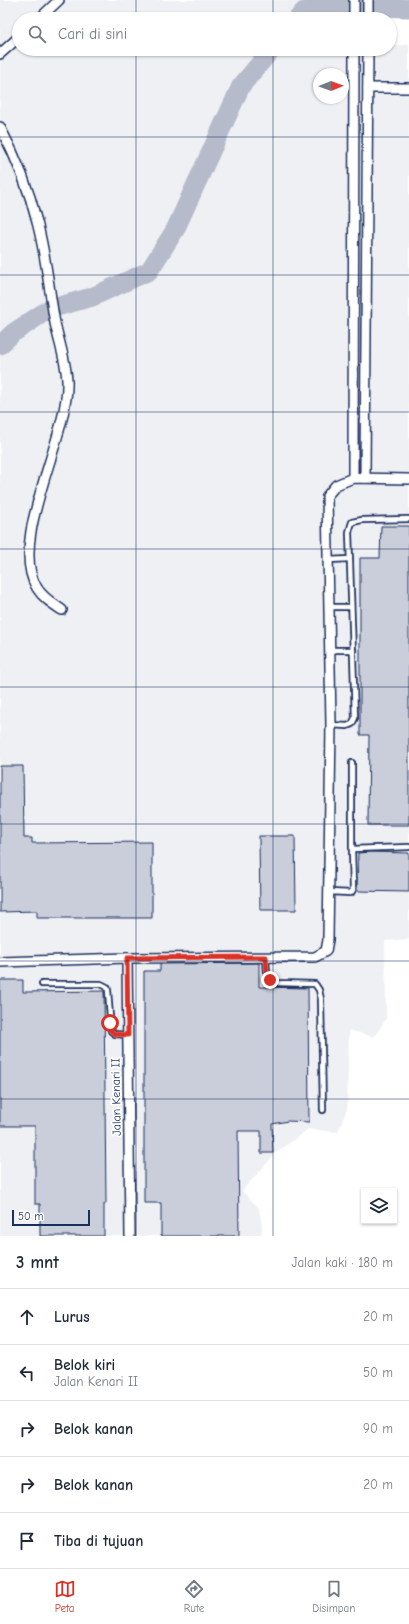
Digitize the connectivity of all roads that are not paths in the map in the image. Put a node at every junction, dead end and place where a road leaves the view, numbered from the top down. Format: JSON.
{"nodes":[{"id":1,"x":59,"y":0,"type":"edge"},
{"id":2,"x":354,"y":0,"type":"edge"},
{"id":3,"x":368,"y":0,"type":"edge"},
{"id":4,"x":46,"y":12,"type":"edge"},
{"id":5,"x":354,"y":12,"type":"edge"},
{"id":6,"x":368,"y":12,"type":"edge"},
{"id":7,"x":12,"y":43,"type":"edge"},
{"id":8,"x":0,"y":54,"type":"edge"},
{"id":9,"x":354,"y":56,"type":"edge"},
{"id":10,"x":368,"y":56,"type":"edge"},
{"id":11,"x":368,"y":88,"type":"junction"},
{"id":12,"x":409,"y":88,"type":"edge"},
{"id":13,"x":0,"y":126,"type":"edge"},
{"id":14,"x":353,"y":478,"type":"junction"},
{"id":15,"x":365,"y":478,"type":"junction"},
{"id":16,"x":409,"y":479,"type":"edge"},
{"id":17,"x":409,"y":519,"type":"edge"},
{"id":18,"x":350,"y":559,"type":"junction"},
{"id":19,"x":328,"y":560,"type":"junction"},
{"id":20,"x":329,"y":607,"type":"junction"},
{"id":21,"x":351,"y":607,"type":"junction"},
{"id":22,"x":62,"y":610,"type":"dead end"},
{"id":23,"x":330,"y":650,"type":"junction"},
{"id":24,"x":353,"y":650,"type":"junction"},
{"id":25,"x":331,"y":725,"type":"junction"},
{"id":26,"x":352,"y":763,"type":"dead end"},
{"id":27,"x":409,"y":847,"type":"edge"},
{"id":28,"x":352,"y":848,"type":"junction"},
{"id":29,"x":329,"y":892,"type":"junction"},
{"id":30,"x":266,"y":957,"type":"junction"},
{"id":31,"x":127,"y":958,"type":"junction"},
{"id":32,"x":0,"y":962,"type":"edge"},
{"id":33,"x":42,"y":984,"type":"dead end"},
{"id":34,"x":128,"y":1035,"type":"junction"},
{"id":35,"x":323,"y":1110,"type":"dead end"},
{"id":36,"x":130,"y":1236,"type":"edge"}],
"edges":[{"from":1,"to":4,"type":"street"},
{"from":2,"to":5,"type":"street"},
{"from":3,"to":6,"type":"street"},
{"from":7,"to":8,"type":"street"},
{"from":9,"to":14,"type":"street"},
{"from":10,"to":11,"type":"street"},
{"from":11,"to":12,"type":"street"},
{"from":11,"to":15,"type":"street"},
{"from":13,"to":22,"type":"street"},
{"from":14,"to":15,"type":"street"},
{"from":14,"to":19,"type":"street"},
{"from":15,"to":16,"type":"street"},
{"from":17,"to":18,"type":"lane"},
{"from":18,"to":19,"type":"lane"},
{"from":18,"to":21,"type":"lane"},
{"from":19,"to":20,"type":"street"},
{"from":20,"to":21,"type":"lane"},
{"from":20,"to":23,"type":"street"},
{"from":21,"to":24,"type":"lane"},
{"from":23,"to":24,"type":"lane"},
{"from":23,"to":25,"type":"street"},
{"from":24,"to":25,"type":"lane"},
{"from":25,"to":29,"type":"street"},
{"from":26,"to":28,"type":"lane"},
{"from":27,"to":28,"type":"lane"},
{"from":28,"to":29,"type":"lane"},
{"from":29,"to":30,"type":"street"},
{"from":30,"to":31,"type":"street"},
{"from":30,"to":35,"type":"lane"},
{"from":31,"to":32,"type":"street"},
{"from":31,"to":34,"type":"street","name":"Jalan Kenari II"},
{"from":33,"to":34,"type":"lane"},
{"from":34,"to":36,"type":"street","name":"Jalan Kenari II"}]}
